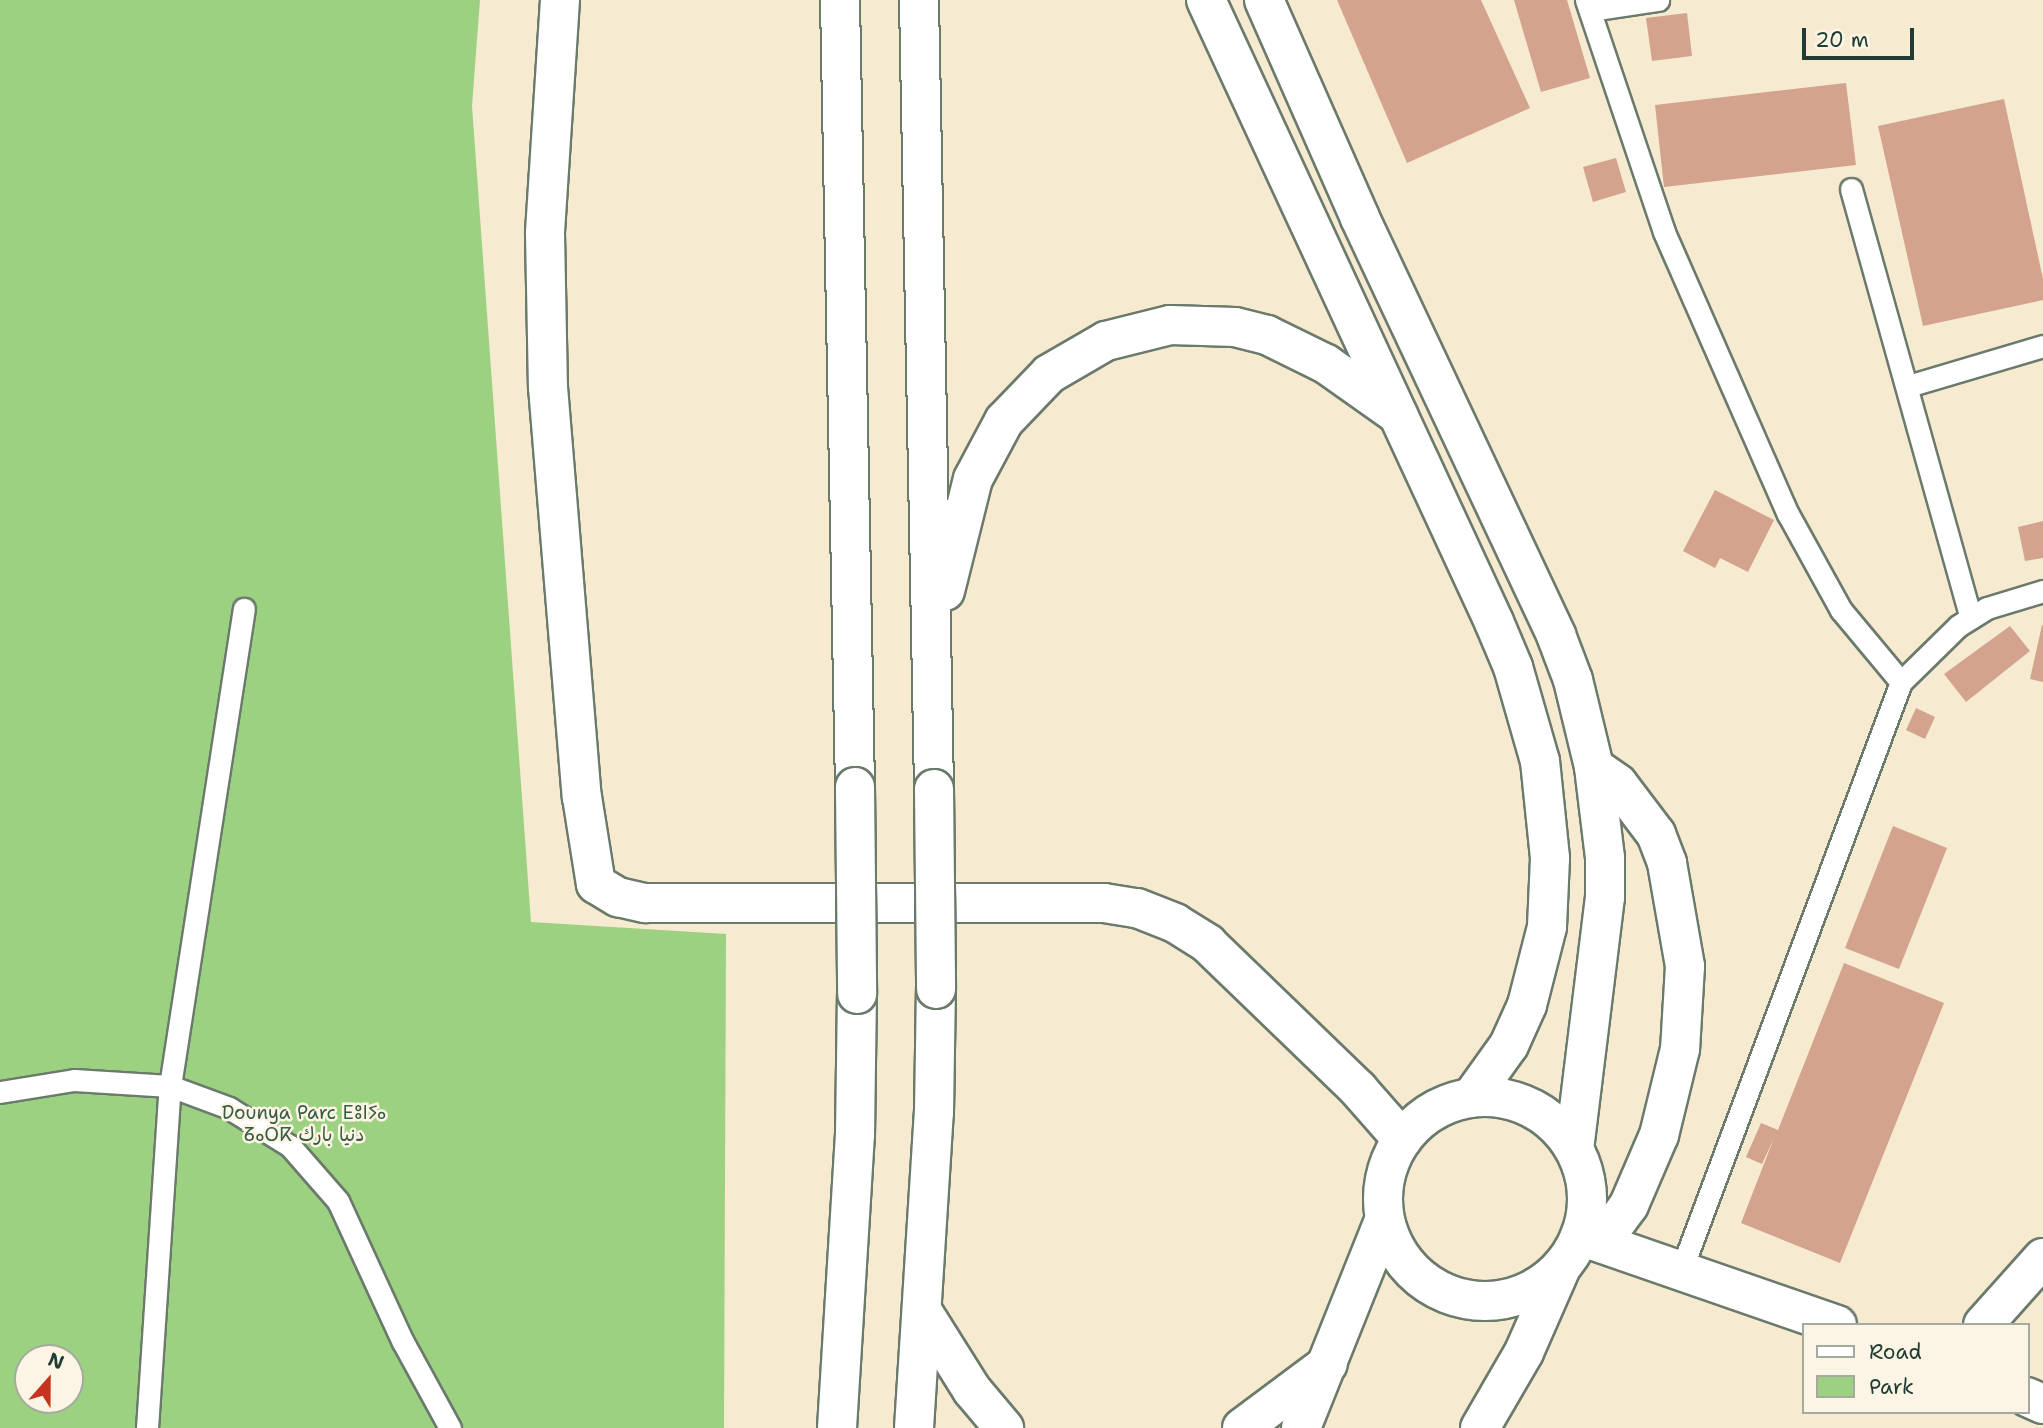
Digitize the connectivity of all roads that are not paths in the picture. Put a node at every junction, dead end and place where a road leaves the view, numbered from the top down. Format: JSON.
{"nodes":[{"id":1,"x":560,"y":0,"type":"edge"},
{"id":2,"x":840,"y":0,"type":"edge"},
{"id":3,"x":919,"y":0,"type":"edge"},
{"id":4,"x":1206,"y":0,"type":"edge"},
{"id":5,"x":1264,"y":0,"type":"edge"},
{"id":6,"x":1658,"y":0,"type":"edge"},
{"id":7,"x":1588,"y":5,"type":"edge"},
{"id":8,"x":1851,"y":189,"type":"dead end"},
{"id":9,"x":2043,"y":346,"type":"edge"},
{"id":10,"x":1908,"y":386,"type":"junction"},
{"id":11,"x":1398,"y":415,"type":"junction"},
{"id":12,"x":2043,"y":591,"type":"edge"},
{"id":13,"x":244,"y":609,"type":"dead end"},
{"id":14,"x":1971,"y":618,"type":"junction"},
{"id":15,"x":932,"y":644,"type":"junction"},
{"id":16,"x":1901,"y":682,"type":"junction"},
{"id":17,"x":1594,"y":767,"type":"junction"},
{"id":18,"x":170,"y":1086,"type":"junction"},
{"id":19,"x":0,"y":1092,"type":"edge"},
{"id":20,"x":1471,"y":1098,"type":"junction"},
{"id":21,"x":1402,"y":1139,"type":"junction"},
{"id":22,"x":1574,"y":1148,"type":"junction"},
{"id":23,"x":1384,"y":1221,"type":"junction"},
{"id":24,"x":1591,"y":1240,"type":"junction"},
{"id":25,"x":2043,"y":1258,"type":"edge"},
{"id":26,"x":1682,"y":1268,"type":"junction"},
{"id":27,"x":1560,"y":1270,"type":"junction"},
{"id":28,"x":923,"y":1312,"type":"junction"},
{"id":29,"x":1832,"y":1323,"type":"edge"},
{"id":30,"x":1985,"y":1323,"type":"edge"},
{"id":31,"x":1328,"y":1364,"type":"junction"},
{"id":32,"x":147,"y":1428,"type":"edge"},
{"id":33,"x":450,"y":1428,"type":"edge"},
{"id":34,"x":836,"y":1428,"type":"edge"},
{"id":35,"x":914,"y":1428,"type":"edge"},
{"id":36,"x":1004,"y":1428,"type":"edge"},
{"id":37,"x":1242,"y":1428,"type":"edge"},
{"id":38,"x":1301,"y":1428,"type":"edge"},
{"id":39,"x":1480,"y":1428,"type":"edge"}],
"edges":[{"from":1,"to":21,"type":"main road"},
{"from":2,"to":34,"type":"main road","bridge":true},
{"from":3,"to":15,"type":"main road"},
{"from":4,"to":11,"type":"main road"},
{"from":5,"to":17,"type":"main road"},
{"from":6,"to":7,"type":"lane"},
{"from":7,"to":16,"type":"lane"},
{"from":8,"to":10,"type":"lane"},
{"from":9,"to":10,"type":"lane"},
{"from":10,"to":14,"type":"lane"},
{"from":11,"to":15,"type":"main road"},
{"from":11,"to":20,"type":"main road"},
{"from":12,"to":14,"type":"lane"},
{"from":13,"to":18,"type":"lane"},
{"from":14,"to":16,"type":"lane"},
{"from":15,"to":28,"type":"main road","bridge":true},
{"from":16,"to":26,"type":"lane"},
{"from":17,"to":22,"type":"main road"},
{"from":17,"to":24,"type":"main road"},
{"from":18,"to":19,"type":"lane"},
{"from":18,"to":32,"type":"lane"},
{"from":18,"to":33,"type":"lane"},
{"from":20,"to":21,"type":"main road"},
{"from":20,"to":22,"type":"main road"},
{"from":21,"to":23,"type":"main road"},
{"from":22,"to":24,"type":"main road"},
{"from":23,"to":27,"type":"main road"},
{"from":23,"to":31,"type":"main road"},
{"from":24,"to":26,"type":"main road"},
{"from":24,"to":27,"type":"main road"},
{"from":25,"to":30,"type":"main road"},
{"from":26,"to":29,"type":"main road"},
{"from":27,"to":39,"type":"main road"},
{"from":28,"to":35,"type":"main road"},
{"from":28,"to":36,"type":"main road"},
{"from":31,"to":37,"type":"main road"},
{"from":31,"to":38,"type":"main road"}]}
